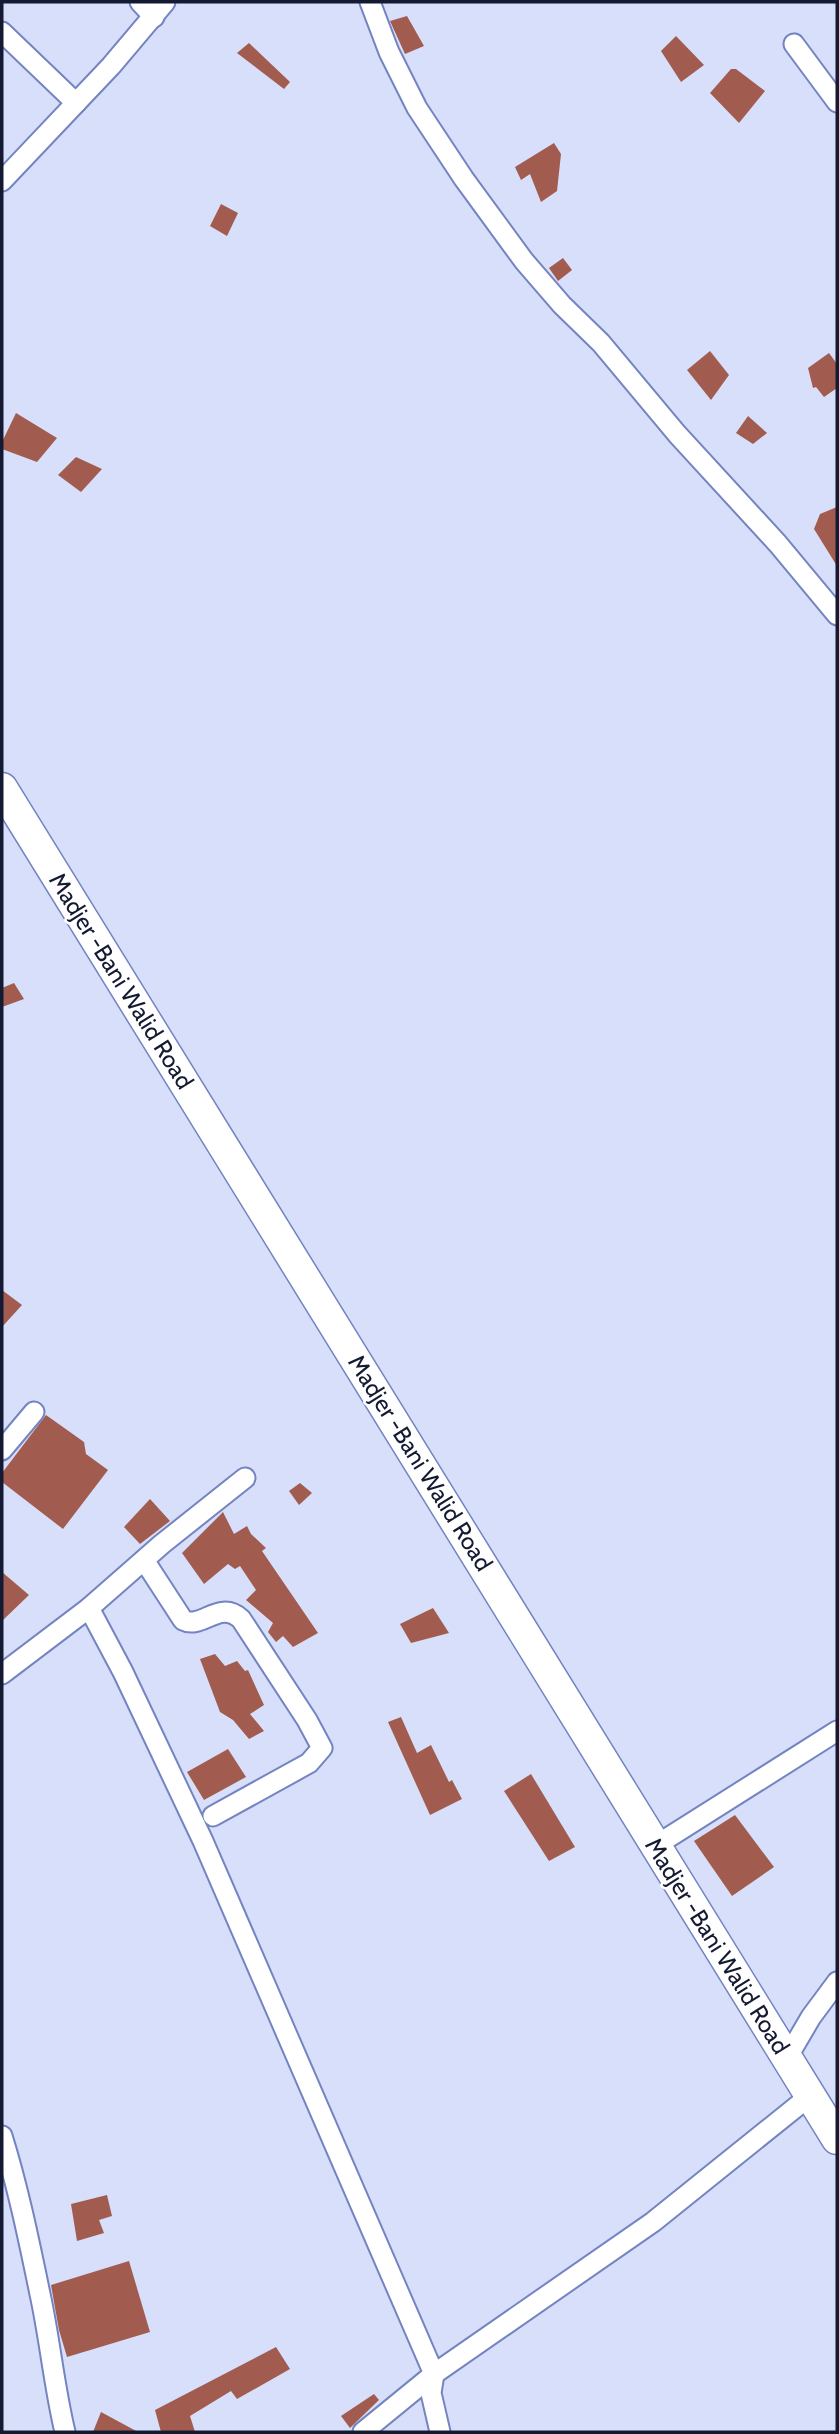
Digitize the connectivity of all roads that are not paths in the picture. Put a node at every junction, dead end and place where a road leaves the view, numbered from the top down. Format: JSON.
{"nodes":[{"id":1,"x":140,"y":2,"type":"edge"},
{"id":2,"x":370,"y":2,"type":"edge"},
{"id":3,"x":159,"y":9,"type":"edge"},
{"id":4,"x":2,"y":32,"type":"edge"},
{"id":5,"x":794,"y":44,"type":"dead end"},
{"id":6,"x":837,"y":102,"type":"edge"},
{"id":7,"x":76,"y":103,"type":"junction"},
{"id":8,"x":2,"y":181,"type":"edge"},
{"id":9,"x":837,"y":615,"type":"edge"},
{"id":10,"x":2,"y":788,"type":"edge"},
{"id":11,"x":34,"y":1412,"type":"dead end"},
{"id":12,"x":2,"y":1450,"type":"edge"},
{"id":13,"x":245,"y":1478,"type":"dead end"},
{"id":14,"x":144,"y":1560,"type":"junction"},
{"id":15,"x":89,"y":1608,"type":"junction"},
{"id":16,"x":2,"y":1674,"type":"edge"},
{"id":17,"x":837,"y":1731,"type":"edge"},
{"id":18,"x":213,"y":1816,"type":"dead end"},
{"id":19,"x":655,"y":1846,"type":"junction"},
{"id":20,"x":837,"y":1982,"type":"edge"},
{"id":21,"x":787,"y":2058,"type":"junction"},
{"id":22,"x":811,"y":2095,"type":"junction"},
{"id":23,"x":2,"y":2136,"type":"edge"},
{"id":24,"x":837,"y":2139,"type":"edge"},
{"id":25,"x":7,"y":2169,"type":"edge"},
{"id":26,"x":434,"y":2374,"type":"junction"},
{"id":27,"x":65,"y":2432,"type":"edge"},
{"id":28,"x":363,"y":2432,"type":"edge"},
{"id":29,"x":440,"y":2432,"type":"edge"}],
"edges":[{"from":1,"to":3,"type":"street"},
{"from":2,"to":9,"type":"street"},
{"from":3,"to":7,"type":"street"},
{"from":4,"to":7,"type":"street"},
{"from":5,"to":6,"type":"street"},
{"from":7,"to":8,"type":"street"},
{"from":10,"to":19,"type":"highway","name":"Madjer -Bani Walid Road"},
{"from":11,"to":12,"type":"street"},
{"from":13,"to":14,"type":"street"},
{"from":14,"to":15,"type":"street"},
{"from":14,"to":18,"type":"street"},
{"from":15,"to":16,"type":"street"},
{"from":15,"to":26,"type":"street"},
{"from":17,"to":19,"type":"street"},
{"from":19,"to":21,"type":"highway","name":"Madjer -Bani Walid Road"},
{"from":20,"to":21,"type":"street"},
{"from":21,"to":22,"type":"highway","name":"Madjer -Bani Walid Road"},
{"from":22,"to":24,"type":"highway","name":"Madjer -Bani Walid Road"},
{"from":22,"to":26,"type":"street"},
{"from":23,"to":25,"type":"street"},
{"from":25,"to":27,"type":"street"},
{"from":26,"to":28,"type":"street"},
{"from":26,"to":29,"type":"street"}]}
